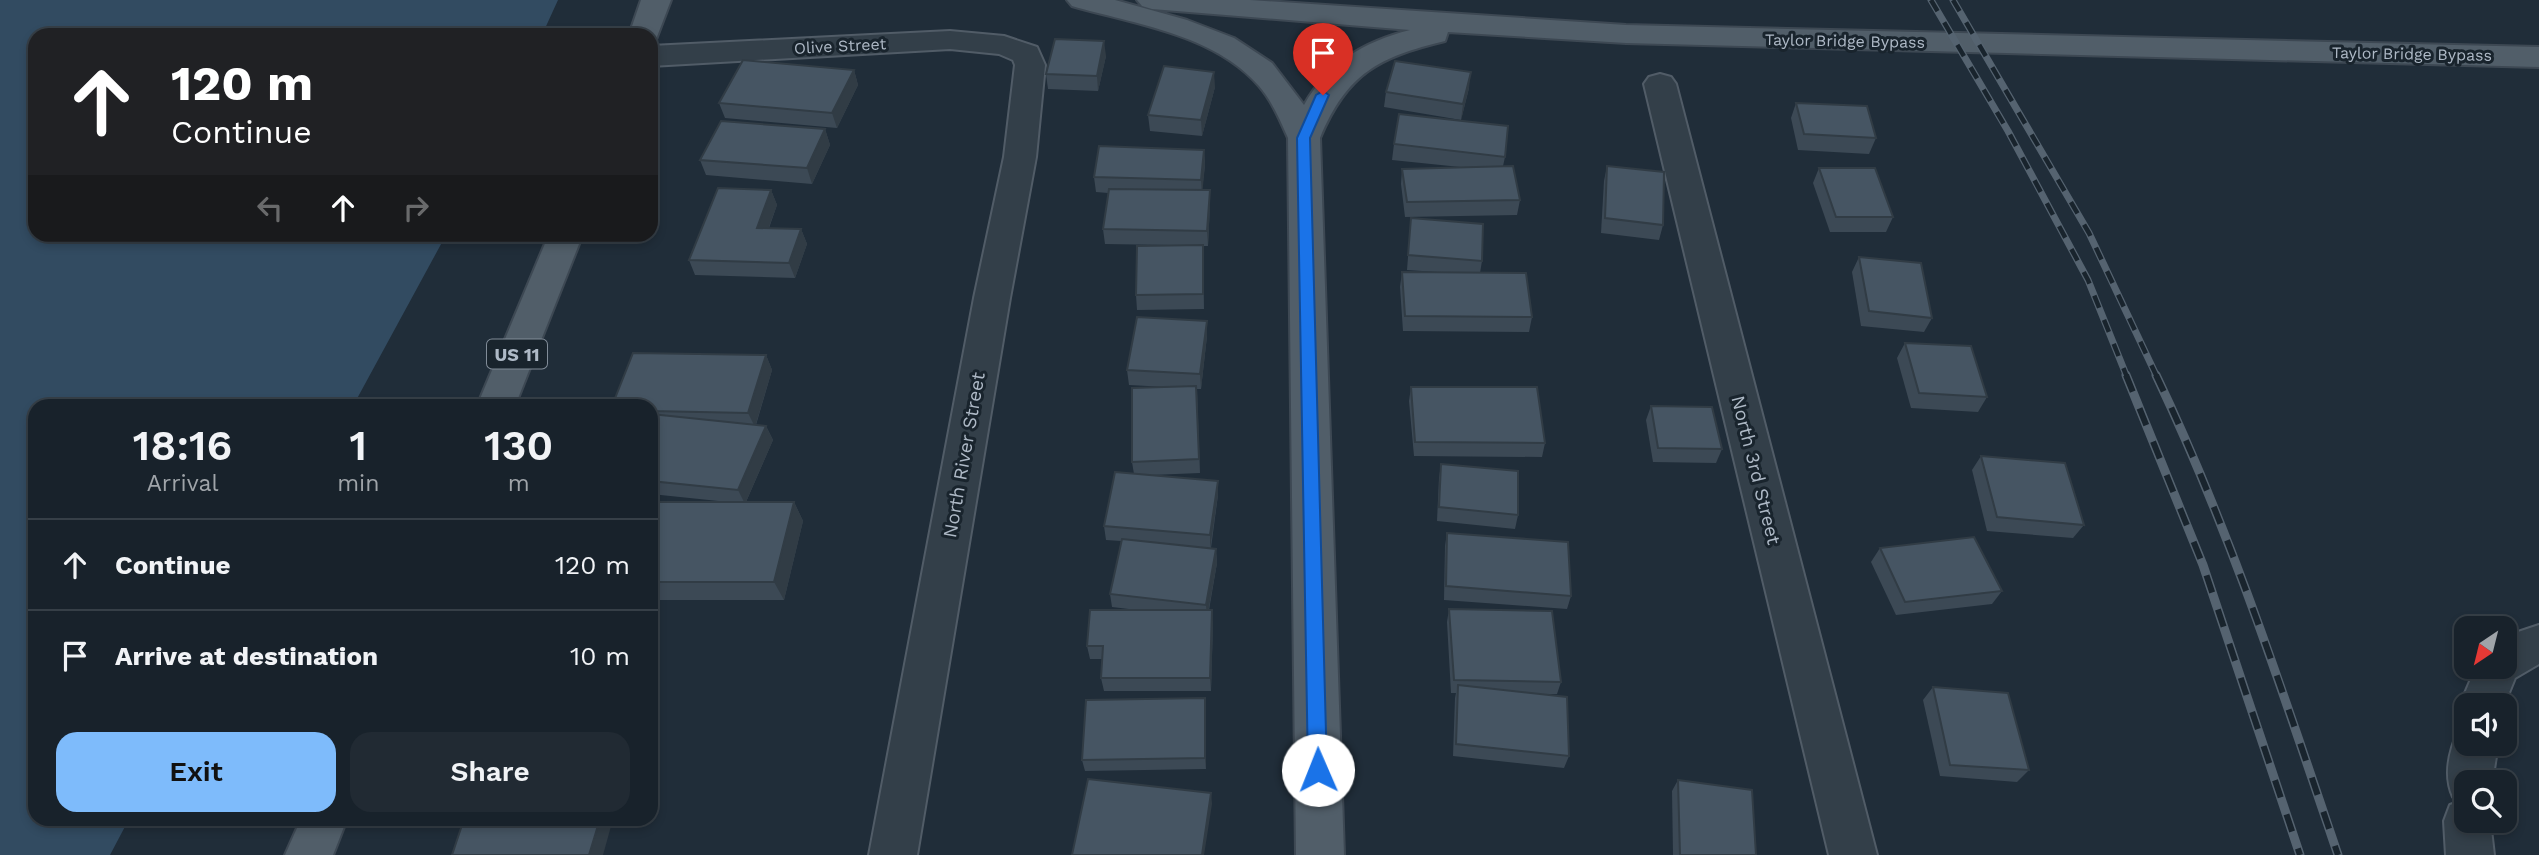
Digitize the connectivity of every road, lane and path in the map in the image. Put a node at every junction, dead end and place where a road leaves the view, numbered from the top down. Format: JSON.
{"nodes":[{"id":1,"x":656,"y":0,"type":"edge"},
{"id":2,"x":1082,"y":0,"type":"edge"},
{"id":3,"x":1152,"y":0,"type":"edge"},
{"id":4,"x":1457,"y":0,"type":"edge"},
{"id":5,"x":1488,"y":10,"type":"edge"},
{"id":6,"x":646,"y":28,"type":"edge"},
{"id":7,"x":2539,"y":31,"type":"edge"},
{"id":8,"x":1026,"y":54,"type":"joint"},
{"id":9,"x":658,"y":56,"type":"edge"},
{"id":10,"x":2539,"y":57,"type":"edge"},
{"id":11,"x":1660,"y":85,"type":"dead end"},
{"id":12,"x":1304,"y":138,"type":"junction"},
{"id":13,"x":563,"y":242,"type":"edge"},
{"id":14,"x":499,"y":399,"type":"edge"},
{"id":15,"x":2539,"y":645,"type":"edge"},
{"id":16,"x":2517,"y":654,"type":"edge"},
{"id":17,"x":321,"y":826,"type":"edge"},
{"id":18,"x":2468,"y":833,"type":"edge"},
{"id":19,"x":309,"y":855,"type":"edge"},
{"id":20,"x":893,"y":855,"type":"edge"},
{"id":21,"x":1320,"y":855,"type":"edge"},
{"id":22,"x":1853,"y":855,"type":"edge"},
{"id":23,"x":2470,"y":855,"type":"edge"}],
"edges":[{"from":1,"to":6,"type":"main road"},
{"from":2,"to":12,"type":"main road"},
{"from":3,"to":5,"type":"main road","name":"Taylor Bridge Bypass"},
{"from":4,"to":5,"type":"main road","name":"Taylor Bridge Bypass"},
{"from":5,"to":7,"type":"main road","name":"Taylor Bridge Bypass"},
{"from":5,"to":10,"type":"main road","name":"Taylor Bridge Bypass"},
{"from":5,"to":12,"type":"main road"},
{"from":8,"to":9,"type":"street","name":"Olive Street"},
{"from":8,"to":20,"type":"street","name":"North River Street"},
{"from":11,"to":22,"type":"street","name":"North 3rd Street"},
{"from":12,"to":21,"type":"main road"},
{"from":13,"to":14,"type":"main road","number":"US 11"},
{"from":15,"to":16,"type":"street"},
{"from":17,"to":19,"type":"main road"},
{"from":18,"to":23,"type":"street"}]}
